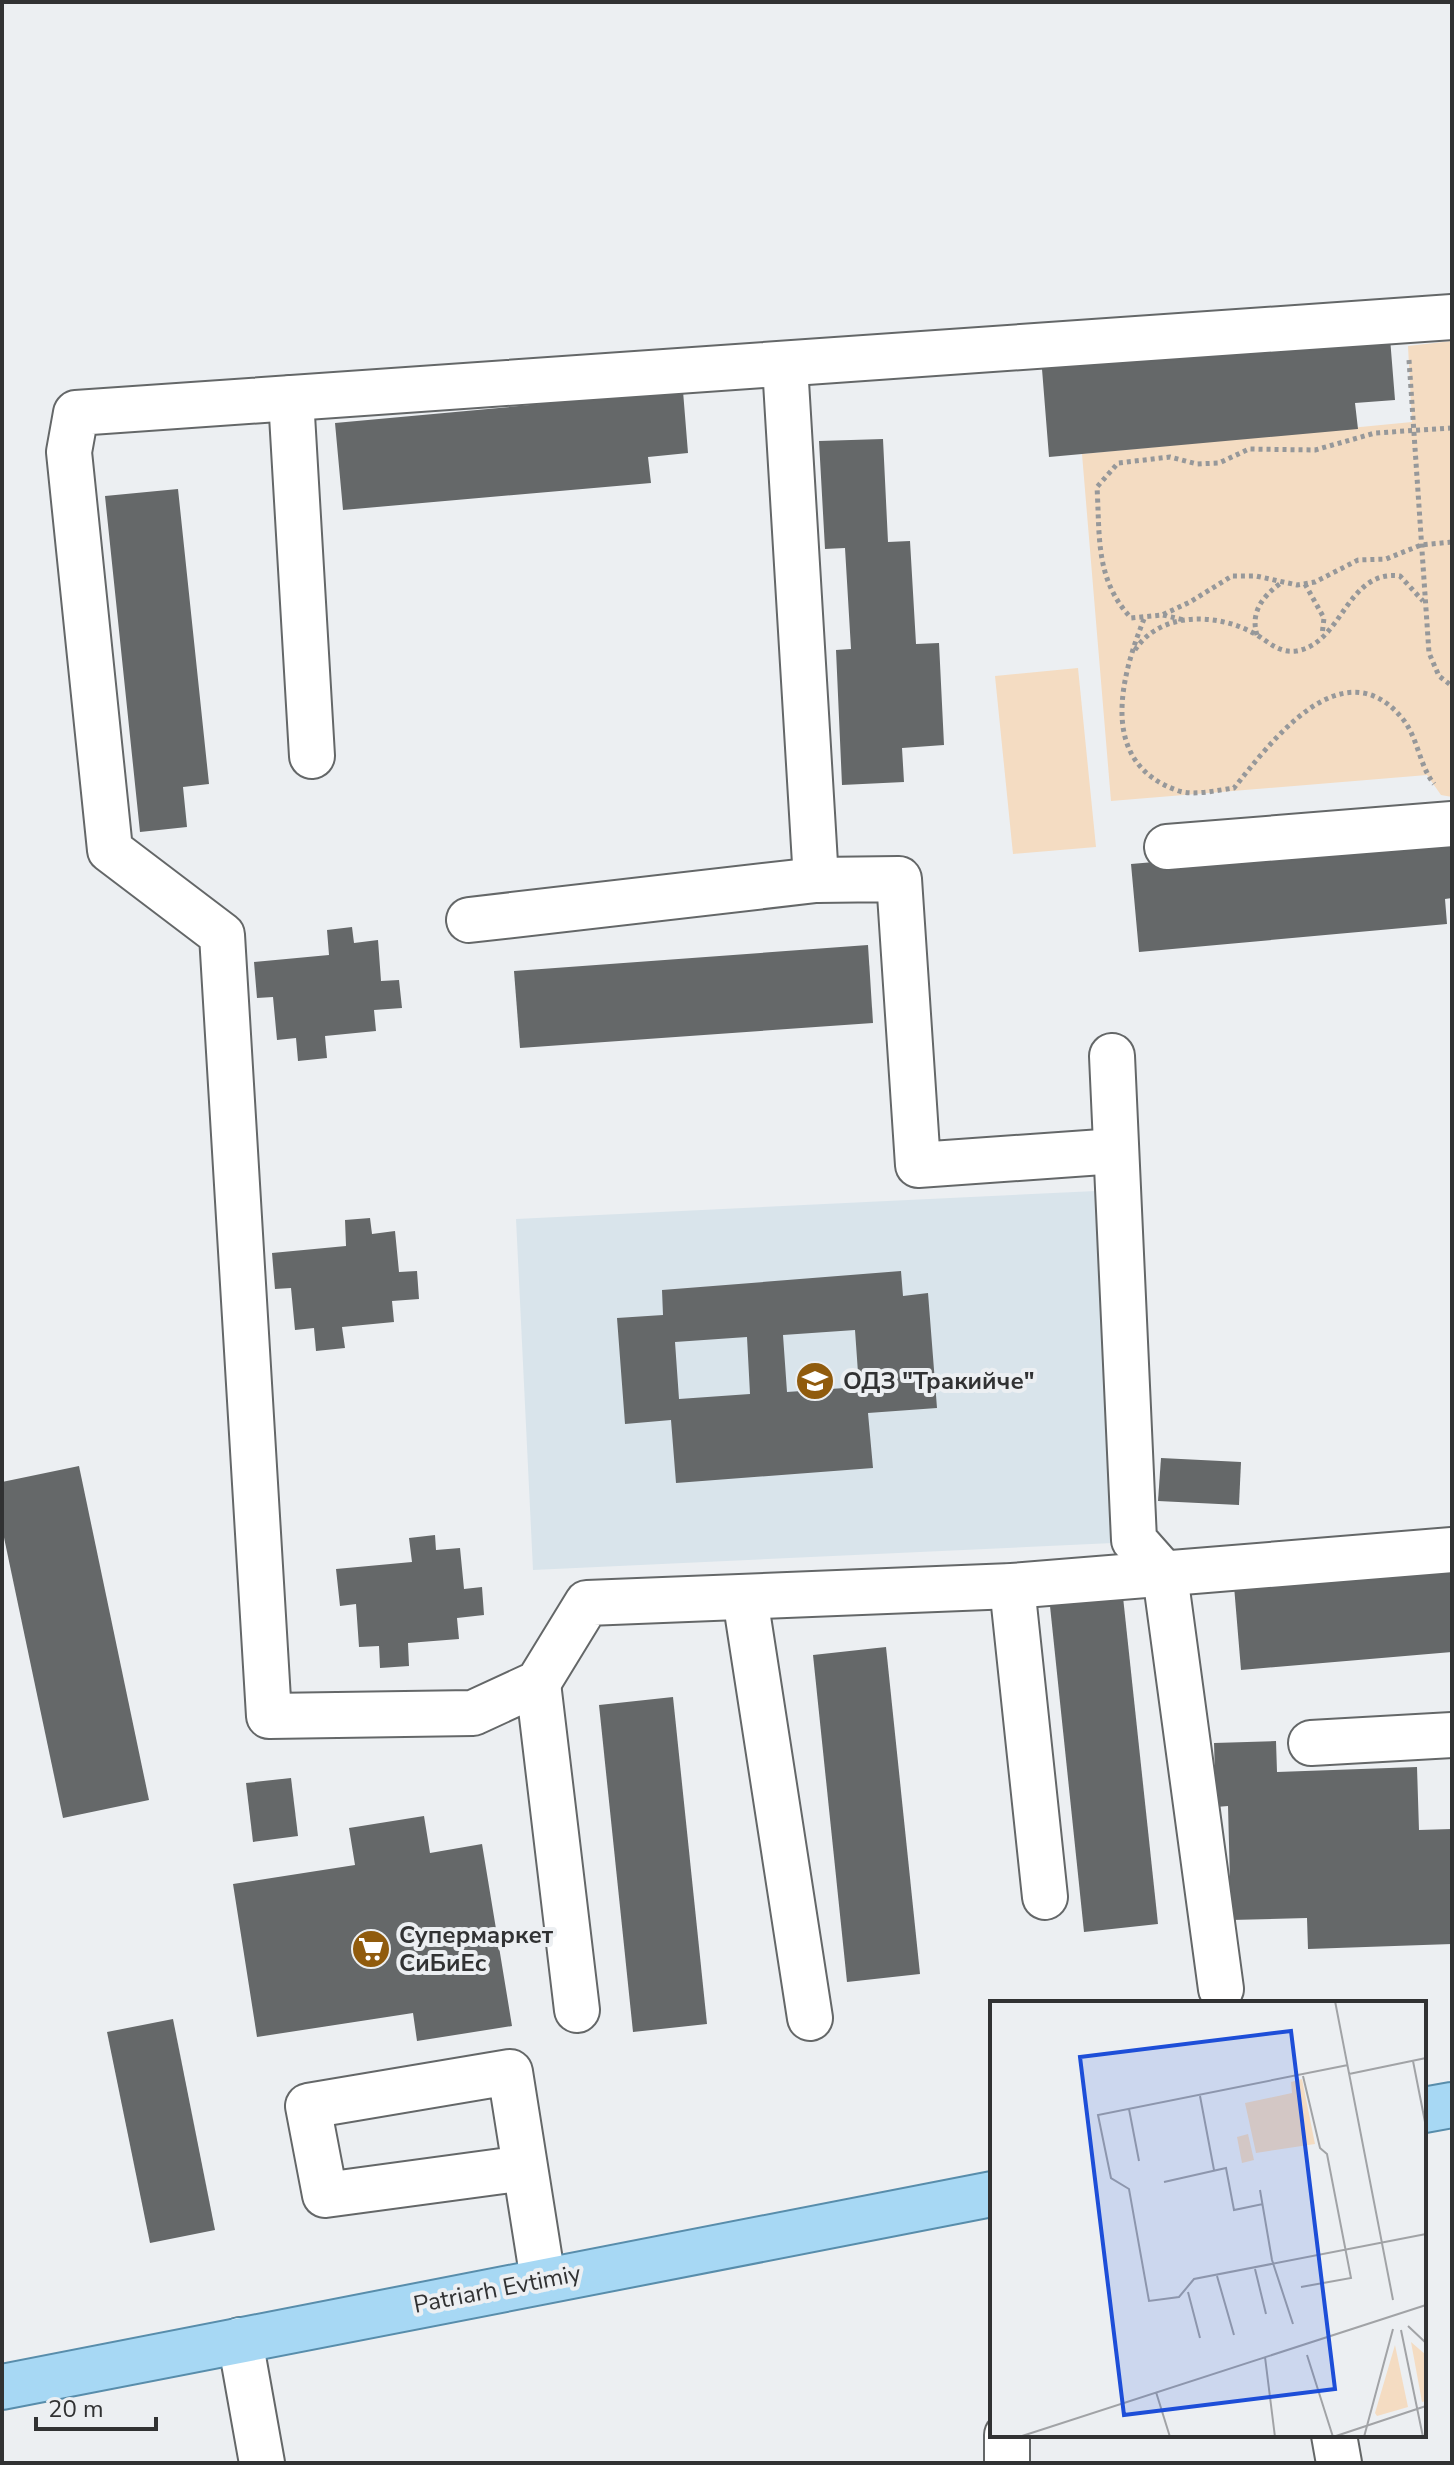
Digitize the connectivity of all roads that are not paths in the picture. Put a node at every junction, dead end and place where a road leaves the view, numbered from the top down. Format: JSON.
{"nodes":[{"id":1,"x":1452,"y":317,"type":"edge"},
{"id":2,"x":785,"y":365,"type":"junction"},
{"id":3,"x":291,"y":398,"type":"junction"},
{"id":4,"x":312,"y":756,"type":"dead end"},
{"id":5,"x":1447,"y":809,"type":"edge"},
{"id":6,"x":1167,"y":847,"type":"dead end"},
{"id":7,"x":816,"y":880,"type":"junction"},
{"id":8,"x":469,"y":920,"type":"dead end"},
{"id":9,"x":1112,"y":1056,"type":"dead end"},
{"id":10,"x":1116,"y":1151,"type":"junction"},
{"id":11,"x":1452,"y":1550,"type":"edge"},
{"id":12,"x":1165,"y":1575,"type":"junction"},
{"id":13,"x":1012,"y":1586,"type":"junction"},
{"id":14,"x":745,"y":1598,"type":"junction"},
{"id":15,"x":538,"y":1683,"type":"junction"},
{"id":16,"x":1452,"y":1735,"type":"edge"},
{"id":17,"x":1311,"y":1743,"type":"dead end"},
{"id":18,"x":1045,"y":1897,"type":"dead end"},
{"id":19,"x":1221,"y":1989,"type":"dead end"},
{"id":20,"x":577,"y":2010,"type":"dead end"},
{"id":21,"x":810,"y":2018,"type":"dead end"},
{"id":22,"x":1452,"y":2105,"type":"edge"},
{"id":23,"x":1426,"y":2110,"type":"edge"},
{"id":24,"x":525,"y":2168,"type":"junction"},
{"id":25,"x":990,"y":2194,"type":"edge"},
{"id":26,"x":543,"y":2280,"type":"junction"},
{"id":27,"x":240,"y":2340,"type":"junction"},
{"id":28,"x":2,"y":2387,"type":"edge"},
{"id":29,"x":1007,"y":2437,"type":"edge"},
{"id":30,"x":1334,"y":2437,"type":"edge"},
{"id":31,"x":262,"y":2463,"type":"edge"},
{"id":32,"x":1007,"y":2463,"type":"edge"},
{"id":33,"x":1339,"y":2463,"type":"edge"}],
"edges":[{"from":1,"to":2,"type":"street"},
{"from":2,"to":3,"type":"street"},
{"from":2,"to":7,"type":"street"},
{"from":3,"to":4,"type":"street"},
{"from":3,"to":15,"type":"street"},
{"from":5,"to":6,"type":"street"},
{"from":7,"to":8,"type":"street"},
{"from":7,"to":10,"type":"street"},
{"from":9,"to":10,"type":"street"},
{"from":10,"to":12,"type":"street"},
{"from":11,"to":12,"type":"street"},
{"from":12,"to":13,"type":"street"},
{"from":12,"to":19,"type":"street"},
{"from":13,"to":14,"type":"street"},
{"from":13,"to":18,"type":"street"},
{"from":14,"to":15,"type":"street"},
{"from":14,"to":21,"type":"street"},
{"from":15,"to":20,"type":"street"},
{"from":16,"to":17,"type":"street"},
{"from":22,"to":23,"type":"main road"},
{"from":24,"to":24,"type":"street"},
{"from":24,"to":26,"type":"street"},
{"from":25,"to":26,"type":"main road","name":"Patriarh Evtimiy"},
{"from":26,"to":27,"type":"main road","name":"Patriarh Evtimiy"},
{"from":27,"to":28,"type":"main road","name":"Patriarh Evtimiy"},
{"from":27,"to":31,"type":"street"},
{"from":29,"to":32,"type":"street"},
{"from":30,"to":33,"type":"street"}]}
